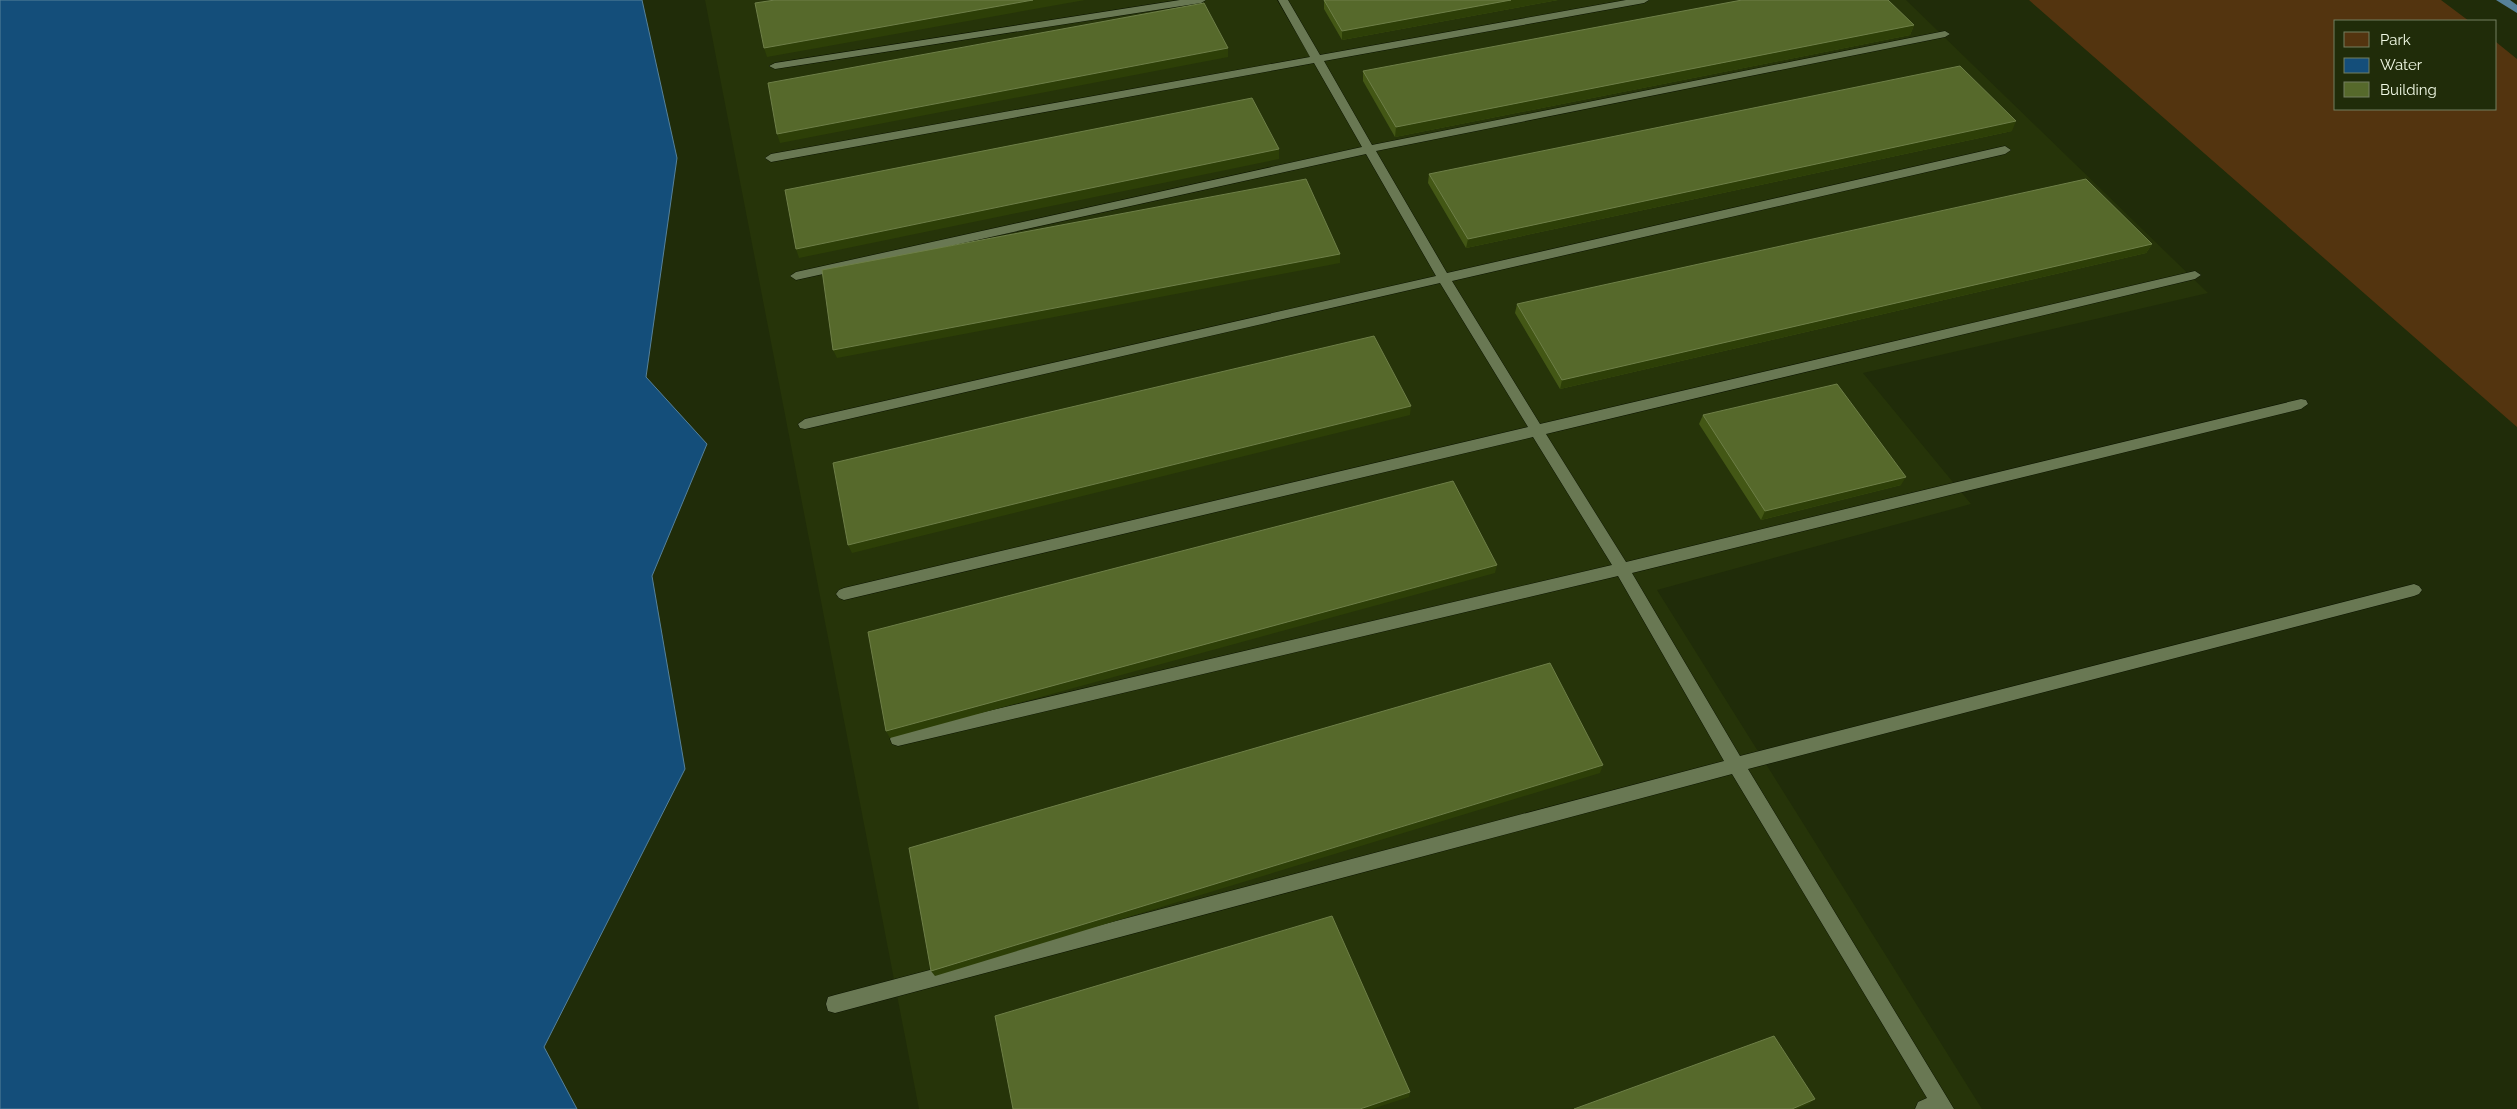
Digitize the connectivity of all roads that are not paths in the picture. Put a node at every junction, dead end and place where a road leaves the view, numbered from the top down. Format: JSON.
{"nodes":[{"id":1,"x":1201,"y":0,"type":"edge"},
{"id":2,"x":1283,"y":0,"type":"edge"},
{"id":3,"x":1644,"y":0,"type":"edge"},
{"id":4,"x":1945,"y":34,"type":"dead end"},
{"id":5,"x":1317,"y":60,"type":"junction"},
{"id":6,"x":775,"y":66,"type":"dead end"},
{"id":7,"x":1370,"y":149,"type":"junction"},
{"id":8,"x":2005,"y":150,"type":"dead end"},
{"id":9,"x":771,"y":158,"type":"dead end"},
{"id":10,"x":2195,"y":275,"type":"dead end"},
{"id":11,"x":796,"y":276,"type":"dead end"},
{"id":12,"x":1444,"y":278,"type":"junction"},
{"id":13,"x":2301,"y":404,"type":"dead end"},
{"id":14,"x":805,"y":424,"type":"dead end"},
{"id":15,"x":1535,"y":430,"type":"junction"},
{"id":16,"x":1622,"y":569,"type":"junction"},
{"id":17,"x":2414,"y":590,"type":"dead end"},
{"id":18,"x":844,"y":594,"type":"dead end"},
{"id":19,"x":898,"y":739,"type":"edge"},
{"id":20,"x":1736,"y":765,"type":"junction"},
{"id":21,"x":835,"y":1004,"type":"dead end"},
{"id":22,"x":1936,"y":1107,"type":"edge"}],
"edges":[{"from":1,"to":6,"type":"lane"},
{"from":2,"to":5,"type":"lane"},
{"from":3,"to":5,"type":"lane"},
{"from":4,"to":7,"type":"lane"},
{"from":5,"to":7,"type":"lane"},
{"from":5,"to":9,"type":"lane"},
{"from":7,"to":11,"type":"lane"},
{"from":7,"to":12,"type":"lane"},
{"from":8,"to":12,"type":"lane"},
{"from":10,"to":15,"type":"lane"},
{"from":12,"to":14,"type":"lane"},
{"from":12,"to":15,"type":"lane"},
{"from":13,"to":16,"type":"lane"},
{"from":15,"to":16,"type":"lane"},
{"from":15,"to":18,"type":"lane"},
{"from":16,"to":19,"type":"lane"},
{"from":16,"to":20,"type":"lane"},
{"from":17,"to":20,"type":"lane"},
{"from":20,"to":21,"type":"lane"},
{"from":20,"to":22,"type":"lane"}]}
